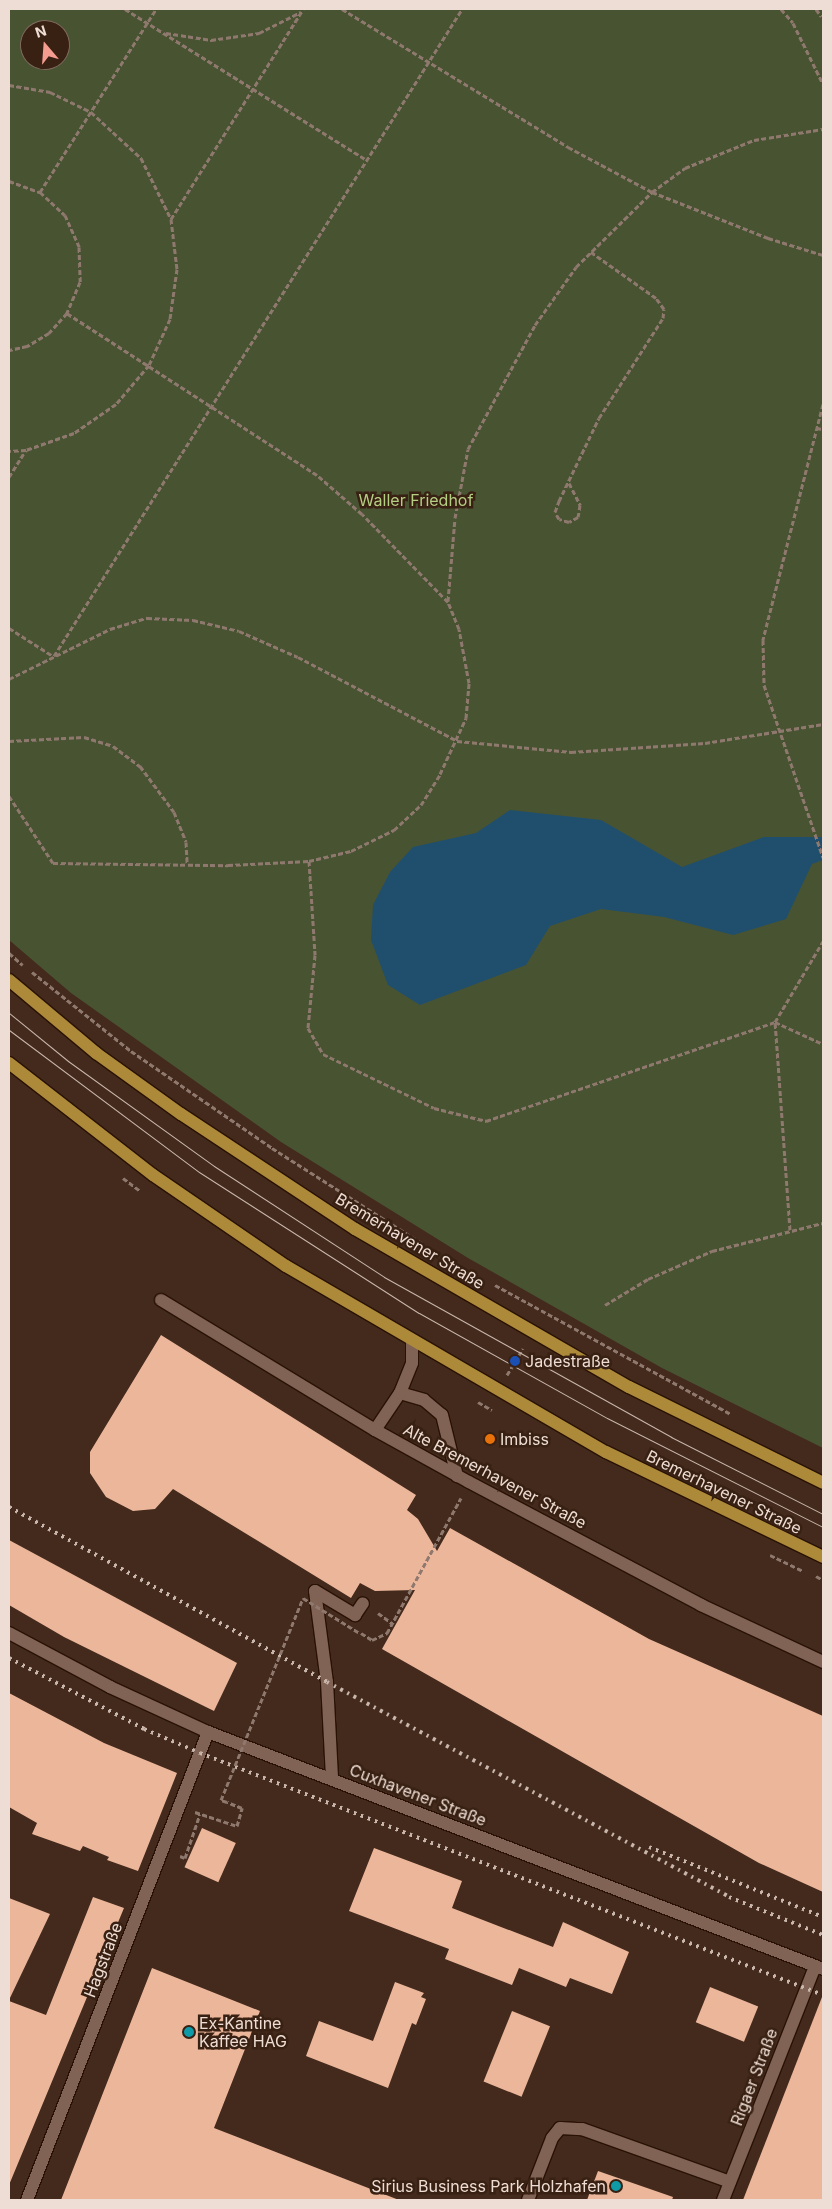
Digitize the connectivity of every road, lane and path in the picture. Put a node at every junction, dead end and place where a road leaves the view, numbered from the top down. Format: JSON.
{"nodes":[{"id":1,"x":125,"y":9,"type":"edge"},
{"id":2,"x":156,"y":9,"type":"edge"},
{"id":3,"x":342,"y":9,"type":"edge"},
{"id":4,"x":462,"y":9,"type":"edge"},
{"id":5,"x":781,"y":9,"type":"edge"},
{"id":6,"x":816,"y":9,"type":"edge"},
{"id":7,"x":303,"y":10,"type":"edge"},
{"id":8,"x":821,"y":16,"type":"dead end"},
{"id":9,"x":147,"y":23,"type":"junction"},
{"id":10,"x":163,"y":32,"type":"junction"},
{"id":11,"x":428,"y":63,"type":"junction"},
{"id":12,"x":823,"y":84,"type":"edge"},
{"id":13,"x":9,"y":85,"type":"edge"},
{"id":14,"x":253,"y":89,"type":"junction"},
{"id":15,"x":91,"y":112,"type":"junction"},
{"id":16,"x":823,"y":129,"type":"edge"},
{"id":17,"x":366,"y":160,"type":"junction"},
{"id":18,"x":9,"y":181,"type":"edge"},
{"id":19,"x":40,"y":192,"type":"junction"},
{"id":20,"x":652,"y":192,"type":"junction"},
{"id":21,"x":170,"y":219,"type":"junction"},
{"id":22,"x":591,"y":252,"type":"junction"},
{"id":23,"x":823,"y":255,"type":"edge"},
{"id":24,"x":67,"y":314,"type":"junction"},
{"id":25,"x":9,"y":350,"type":"edge"},
{"id":26,"x":149,"y":365,"type":"junction"},
{"id":27,"x":823,"y":404,"type":"edge"},
{"id":28,"x":212,"y":405,"type":"junction"},
{"id":29,"x":816,"y":428,"type":"junction"},
{"id":30,"x":823,"y":429,"type":"edge"},
{"id":31,"x":26,"y":450,"type":"junction"},
{"id":32,"x":9,"y":451,"type":"edge"},
{"id":33,"x":9,"y":477,"type":"edge"},
{"id":34,"x":569,"y":483,"type":"junction"},
{"id":35,"x":448,"y":602,"type":"junction"},
{"id":36,"x":9,"y":628,"type":"edge"},
{"id":37,"x":54,"y":657,"type":"junction"},
{"id":38,"x":9,"y":679,"type":"edge"},
{"id":39,"x":823,"y":724,"type":"edge"},
{"id":40,"x":782,"y":732,"type":"junction"},
{"id":41,"x":9,"y":741,"type":"edge"},
{"id":42,"x":457,"y":741,"type":"junction"},
{"id":43,"x":9,"y":796,"type":"edge"},
{"id":44,"x":823,"y":858,"type":"edge"},
{"id":45,"x":309,"y":861,"type":"junction"},
{"id":46,"x":187,"y":863,"type":"junction"},
{"id":47,"x":823,"y":941,"type":"edge"},
{"id":48,"x":9,"y":953,"type":"edge"},
{"id":49,"x":9,"y":980,"type":"edge"},
{"id":50,"x":775,"y":1022,"type":"junction"},
{"id":51,"x":823,"y":1044,"type":"edge"},
{"id":52,"x":9,"y":1063,"type":"edge"},
{"id":53,"x":823,"y":1223,"type":"edge"},
{"id":54,"x":790,"y":1230,"type":"junction"},
{"id":55,"x":426,"y":1246,"type":"dead end"},
{"id":56,"x":492,"y":1284,"type":"dead end"},
{"id":57,"x":161,"y":1300,"type":"dead end"},
{"id":58,"x":604,"y":1305,"type":"dead end"},
{"id":59,"x":542,"y":1312,"type":"junction"},
{"id":60,"x":531,"y":1332,"type":"junction"},
{"id":61,"x":412,"y":1341,"type":"junction"},
{"id":62,"x":498,"y":1390,"type":"junction"},
{"id":63,"x":400,"y":1393,"type":"junction"},
{"id":64,"x":488,"y":1408,"type":"dead end"},
{"id":65,"x":732,"y":1415,"type":"dead end"},
{"id":66,"x":375,"y":1430,"type":"junction"},
{"id":67,"x":457,"y":1476,"type":"junction"},
{"id":68,"x":469,"y":1482,"type":"junction"},
{"id":69,"x":823,"y":1483,"type":"edge"},
{"id":70,"x":823,"y":1557,"type":"edge"},
{"id":71,"x":363,"y":1603,"type":"dead end"},
{"id":72,"x":9,"y":1633,"type":"edge"},
{"id":73,"x":823,"y":1662,"type":"edge"},
{"id":74,"x":208,"y":1732,"type":"junction"},
{"id":75,"x":332,"y":1779,"type":"junction"},
{"id":76,"x":180,"y":1806,"type":"junction"},
{"id":77,"x":819,"y":1967,"type":"edge"},
{"id":78,"x":730,"y":2182,"type":"junction"},
{"id":79,"x":27,"y":2200,"type":"edge"},
{"id":80,"x":528,"y":2200,"type":"edge"},
{"id":81,"x":723,"y":2200,"type":"edge"}],
"edges":[{"from":1,"to":9,"type":"path"},
{"from":2,"to":9,"type":"path"},
{"from":3,"to":11,"type":"path"},
{"from":4,"to":11,"type":"path"},
{"from":5,"to":12,"type":"path"},
{"from":6,"to":8,"type":"path"},
{"from":7,"to":10,"type":"path"},
{"from":7,"to":14,"type":"path"},
{"from":9,"to":10,"type":"path"},
{"from":9,"to":15,"type":"path"},
{"from":10,"to":14,"type":"path"},
{"from":11,"to":17,"type":"path"},
{"from":11,"to":20,"type":"path"},
{"from":13,"to":15,"type":"path"},
{"from":14,"to":17,"type":"path"},
{"from":14,"to":21,"type":"path"},
{"from":15,"to":19,"type":"path"},
{"from":15,"to":21,"type":"path"},
{"from":16,"to":20,"type":"path"},
{"from":17,"to":28,"type":"path"},
{"from":18,"to":19,"type":"path"},
{"from":19,"to":24,"type":"path"},
{"from":20,"to":22,"type":"path"},
{"from":20,"to":23,"type":"path"},
{"from":21,"to":26,"type":"path"},
{"from":22,"to":34,"type":"path"},
{"from":22,"to":35,"type":"path"},
{"from":24,"to":25,"type":"path"},
{"from":24,"to":26,"type":"path"},
{"from":26,"to":28,"type":"path"},
{"from":26,"to":31,"type":"path"},
{"from":27,"to":29,"type":"path"},
{"from":28,"to":35,"type":"path"},
{"from":28,"to":37,"type":"path"},
{"from":29,"to":30,"type":"path"},
{"from":29,"to":40,"type":"path"},
{"from":31,"to":32,"type":"path"},
{"from":31,"to":33,"type":"path"},
{"from":34,"to":34,"type":"path"},
{"from":35,"to":42,"type":"path"},
{"from":36,"to":37,"type":"path"},
{"from":37,"to":38,"type":"path"},
{"from":37,"to":42,"type":"path"},
{"from":39,"to":40,"type":"path"},
{"from":40,"to":42,"type":"path"},
{"from":40,"to":44,"type":"path"},
{"from":41,"to":46,"type":"path"},
{"from":42,"to":45,"type":"path"},
{"from":43,"to":46,"type":"path"},
{"from":45,"to":46,"type":"path"},
{"from":45,"to":50,"type":"path"},
{"from":47,"to":50,"type":"path"},
{"from":48,"to":55,"type":"path"},
{"from":49,"to":60,"type":"main road","name":"Bremerhavener Straße"},
{"from":50,"to":51,"type":"path"},
{"from":50,"to":54,"type":"path"},
{"from":52,"to":61,"type":"main road","name":"Bremerhavener Straße"},
{"from":53,"to":54,"type":"path"},
{"from":54,"to":58,"type":"path"},
{"from":56,"to":59,"type":"path"},
{"from":57,"to":66,"type":"street","name":"Alte Bremerhavener Straße"},
{"from":59,"to":60,"type":"path"},
{"from":59,"to":65,"type":"path"},
{"from":60,"to":62,"type":"path"},
{"from":60,"to":69,"type":"main road","name":"Bremerhavener Straße"},
{"from":61,"to":62,"type":"main road","name":"Bremerhavener Straße"},
{"from":61,"to":63,"type":"street"},
{"from":62,"to":64,"type":"path"},
{"from":62,"to":70,"type":"main road","name":"Bremerhavener Straße"},
{"from":63,"to":66,"type":"street"},
{"from":63,"to":67,"type":"street"},
{"from":66,"to":67,"type":"street","name":"Alte Bremerhavener Straße"},
{"from":67,"to":68,"type":"street","name":"Alte Bremerhavener Straße"},
{"from":68,"to":73,"type":"street","name":"Alte Bremerhavener Straße"},
{"from":68,"to":76,"type":"path","bridge":true},
{"from":71,"to":75,"type":"street"},
{"from":72,"to":74,"type":"street","name":"Cuxhavener Straße"},
{"from":74,"to":75,"type":"street","name":"Cuxhavener Straße"},
{"from":74,"to":76,"type":"street","name":"Hagstraße"},
{"from":75,"to":77,"type":"street","name":"Cuxhavener Straße"},
{"from":76,"to":79,"type":"street","name":"Hagstraße"},
{"from":77,"to":78,"type":"street","name":"Rigaer Straße"},
{"from":78,"to":80,"type":"street"},
{"from":78,"to":81,"type":"street","name":"Rigaer Straße"}]}
